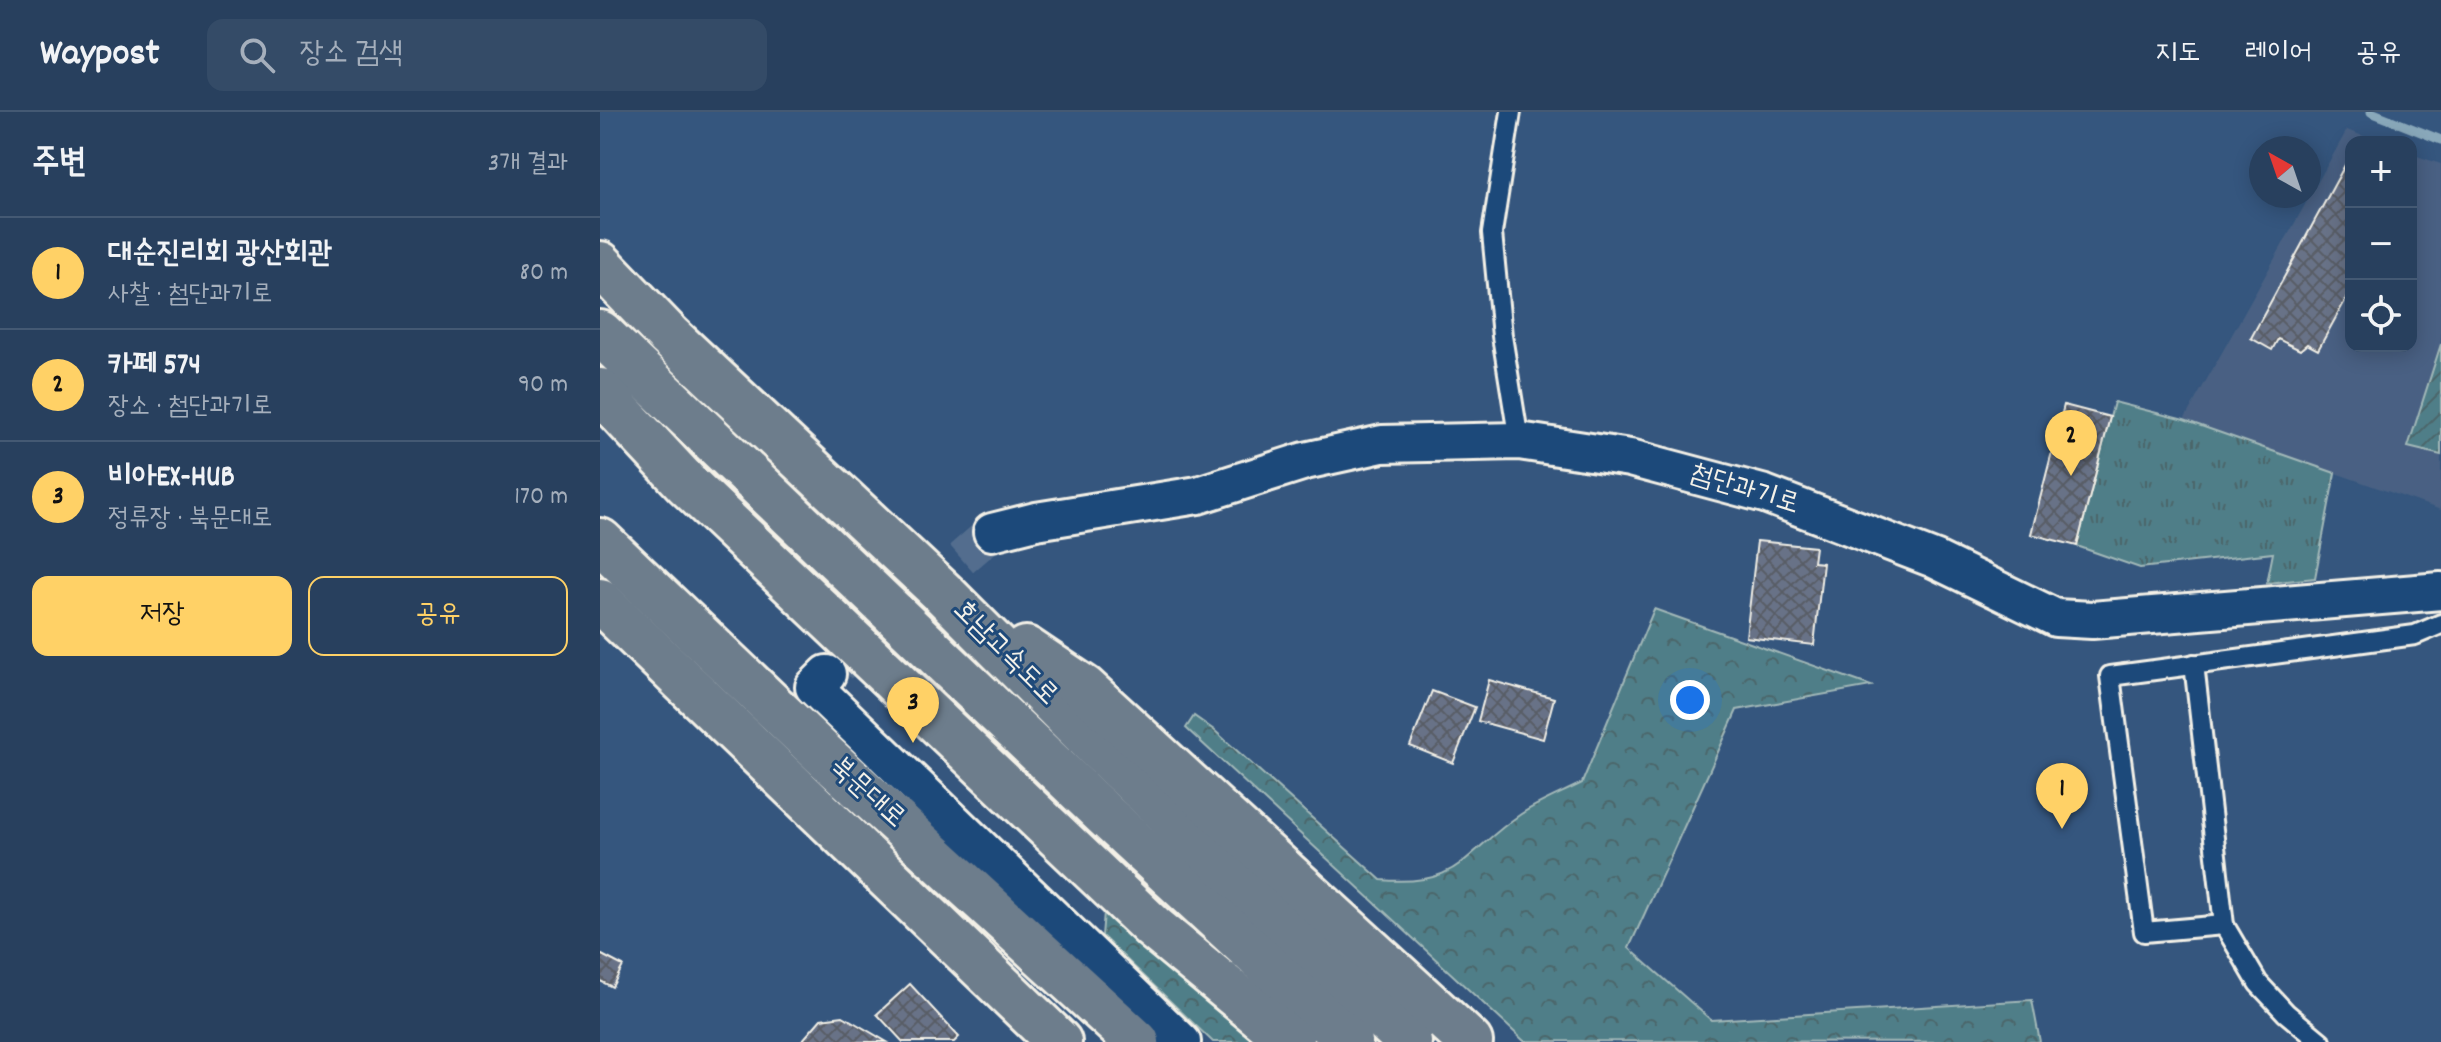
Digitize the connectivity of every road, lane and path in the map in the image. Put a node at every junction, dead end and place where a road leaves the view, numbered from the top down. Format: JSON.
{"nodes":[{"id":1,"x":1511,"y":112,"type":"edge"},
{"id":2,"x":600,"y":264,"type":"edge"},
{"id":3,"x":600,"y":333,"type":"edge"},
{"id":4,"x":600,"y":391,"type":"edge"},
{"id":5,"x":1519,"y":441,"type":"junction"},
{"id":6,"x":992,"y":532,"type":"tunnel mouth"},
{"id":7,"x":600,"y":541,"type":"edge"},
{"id":8,"x":2441,"y":591,"type":"edge"},
{"id":9,"x":944,"y":594,"type":"junction"},
{"id":10,"x":600,"y":601,"type":"edge"},
{"id":11,"x":2441,"y":624,"type":"edge"},
{"id":12,"x":2194,"y":664,"type":"junction"},
{"id":13,"x":827,"y":674,"type":"dead end"},
{"id":14,"x":2224,"y":925,"type":"junction"},
{"id":15,"x":1059,"y":1042,"type":"edge"},
{"id":16,"x":1137,"y":1042,"type":"edge"},
{"id":17,"x":1182,"y":1042,"type":"edge"},
{"id":18,"x":1292,"y":1042,"type":"edge"},
{"id":19,"x":1350,"y":1042,"type":"edge"},
{"id":20,"x":1409,"y":1042,"type":"edge"},
{"id":21,"x":1470,"y":1042,"type":"edge"},
{"id":22,"x":2321,"y":1042,"type":"edge"}],
"edges":[{"from":1,"to":5,"type":"lane"},
{"from":2,"to":9,"type":"main road","name":"호남고속도로"},
{"from":3,"to":19,"type":"main road","name":"호남고속도로"},
{"from":4,"to":18,"type":"main road"},
{"from":5,"to":6,"type":"street","name":"첨단과기로"},
{"from":5,"to":8,"type":"street","name":"첨단과기로"},
{"from":7,"to":16,"type":"main road","name":"북문대로"},
{"from":9,"to":20,"type":"main road","name":"호남고속도로"},
{"from":9,"to":21,"type":"main road"},
{"from":10,"to":15,"type":"main road","name":"북문대로"},
{"from":11,"to":12,"type":"lane"},
{"from":12,"to":14,"type":"lane"},
{"from":12,"to":14,"type":"lane"},
{"from":13,"to":17,"type":"street"},
{"from":14,"to":22,"type":"lane"}]}
